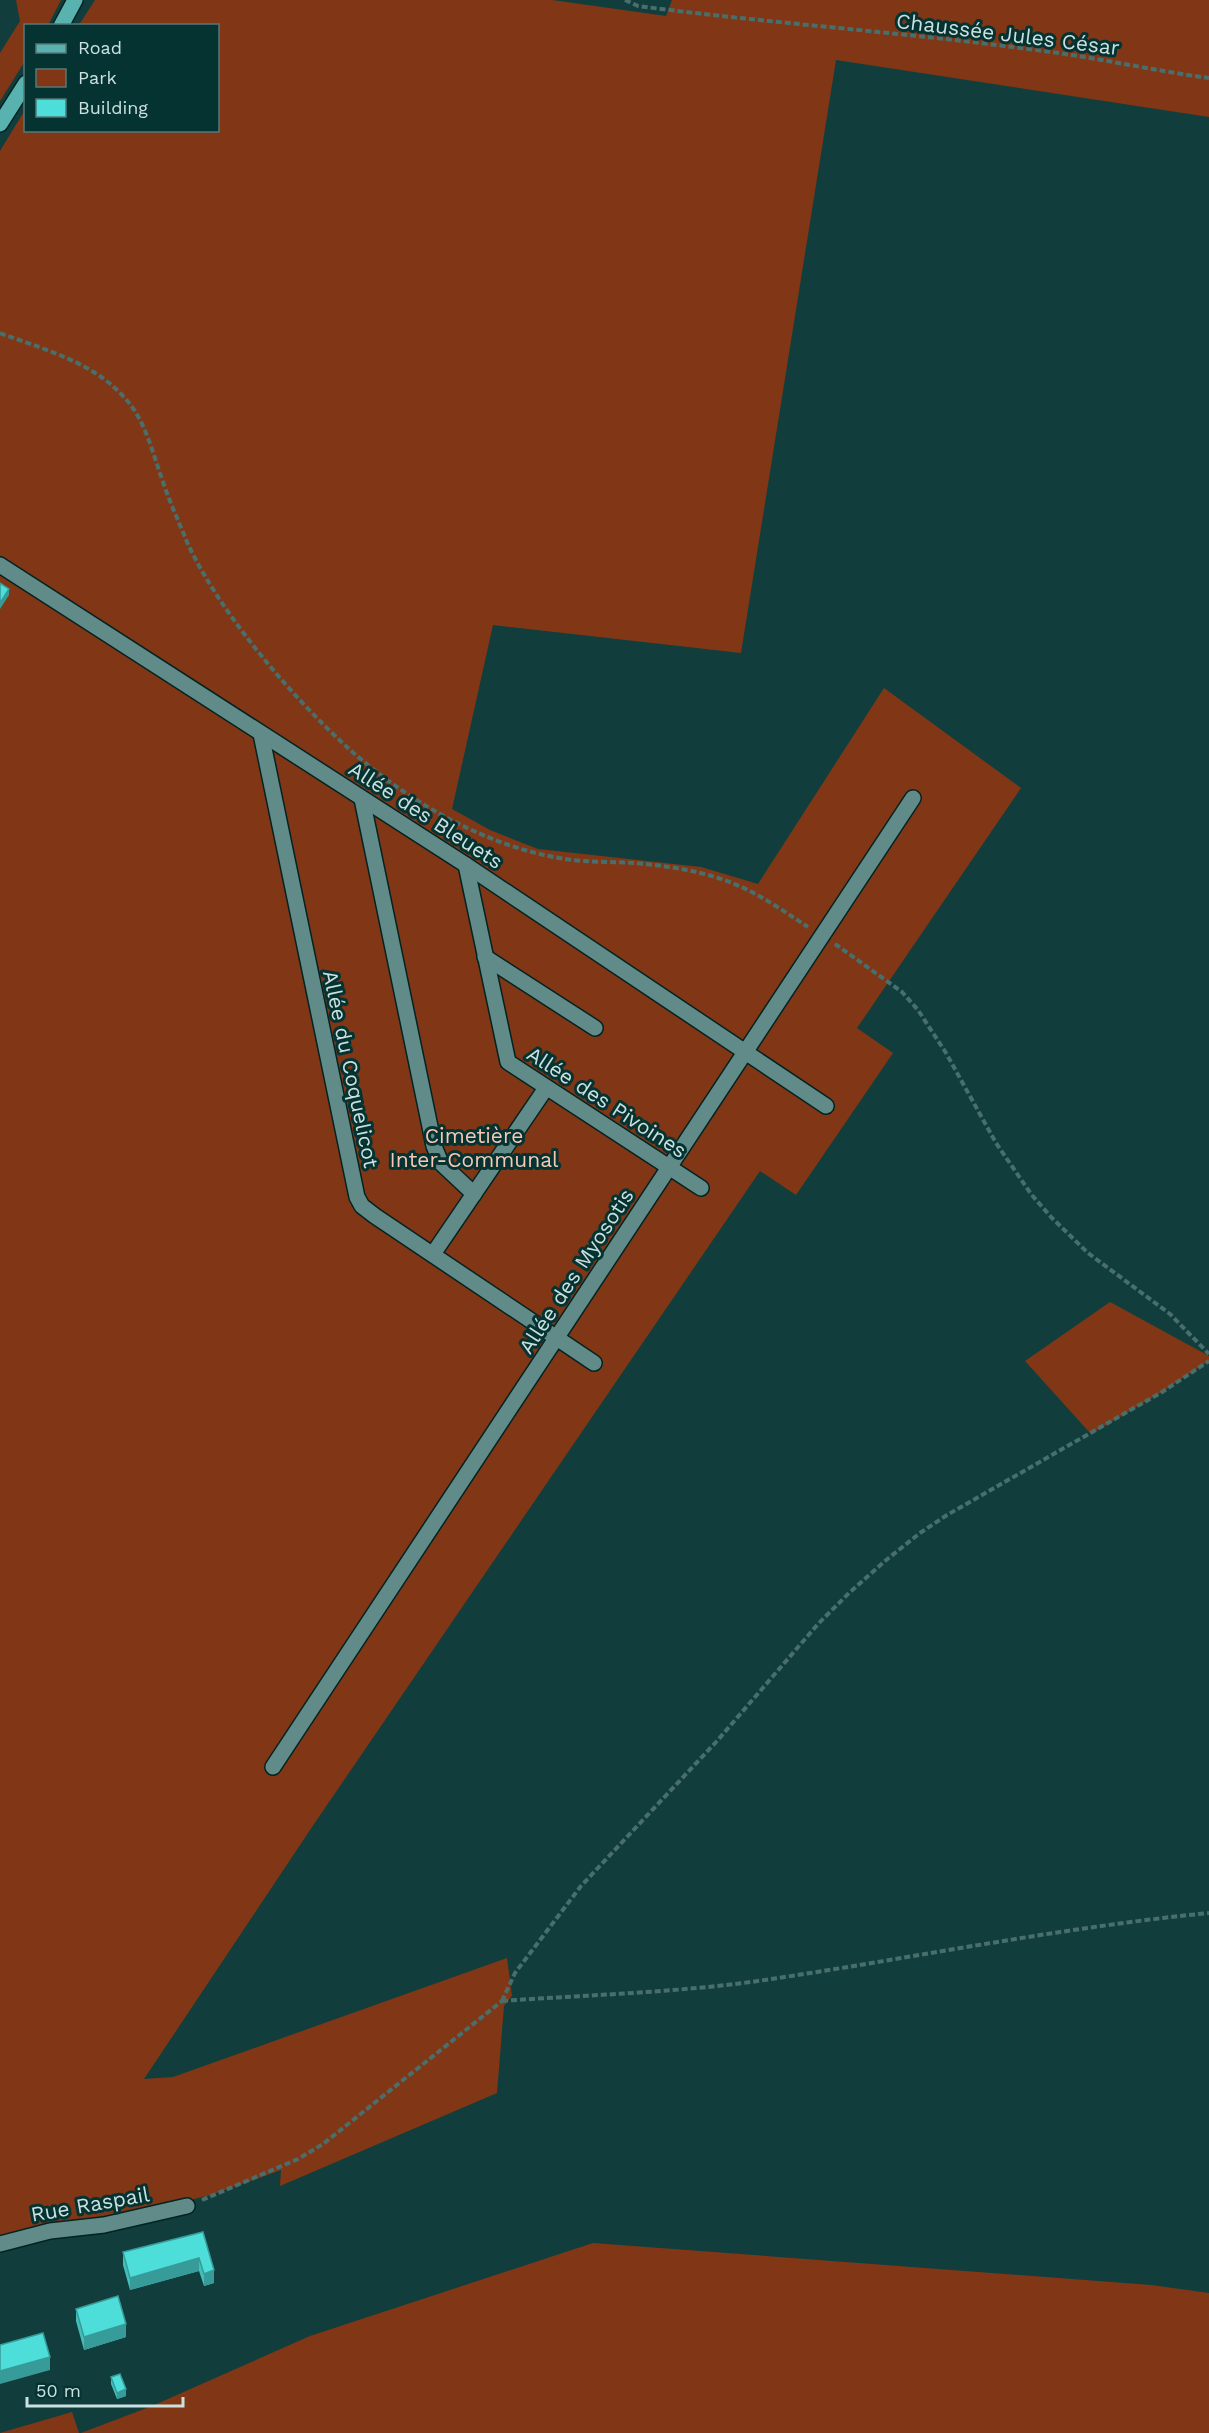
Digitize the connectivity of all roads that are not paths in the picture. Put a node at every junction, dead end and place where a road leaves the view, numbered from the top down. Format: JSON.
{"nodes":[{"id":1,"x":75,"y":0,"type":"edge"},
{"id":2,"x":62,"y":24,"type":"edge"},
{"id":3,"x":24,"y":86,"type":"edge"},
{"id":4,"x":0,"y":124,"type":"edge"},
{"id":5,"x":0,"y":565,"type":"edge"},
{"id":6,"x":261,"y":735,"type":"junction"},
{"id":7,"x":913,"y":798,"type":"dead end"},
{"id":8,"x":362,"y":799,"type":"junction"},
{"id":9,"x":466,"y":865,"type":"junction"},
{"id":10,"x":485,"y":957,"type":"junction"},
{"id":11,"x":595,"y":1028,"type":"dead end"},
{"id":12,"x":743,"y":1050,"type":"junction"},
{"id":13,"x":546,"y":1088,"type":"junction"},
{"id":14,"x":826,"y":1106,"type":"dead end"},
{"id":15,"x":669,"y":1167,"type":"junction"},
{"id":16,"x":701,"y":1188,"type":"dead end"},
{"id":17,"x":474,"y":1194,"type":"junction"},
{"id":18,"x":433,"y":1254,"type":"junction"},
{"id":19,"x":556,"y":1338,"type":"junction"},
{"id":20,"x":594,"y":1363,"type":"dead end"},
{"id":21,"x":273,"y":1767,"type":"dead end"},
{"id":22,"x":187,"y":2206,"type":"road end"},
{"id":23,"x":0,"y":2244,"type":"edge"}],
"edges":[{"from":1,"to":2,"type":"main road"},
{"from":3,"to":4,"type":"main road"},
{"from":5,"to":6,"type":"street","name":"Allée des Bleuets"},
{"from":6,"to":8,"type":"street","name":"Allée des Bleuets"},
{"from":6,"to":18,"type":"street","name":"Allée du Coquelicot"},
{"from":7,"to":12,"type":"street","name":"Allée des Myosotis"},
{"from":8,"to":9,"type":"street","name":"Allée des Bleuets"},
{"from":8,"to":17,"type":"street"},
{"from":9,"to":10,"type":"street","name":"Allée des Pivoines"},
{"from":9,"to":12,"type":"street","name":"Allée des Bleuets"},
{"from":10,"to":11,"type":"street"},
{"from":10,"to":13,"type":"street","name":"Allée des Pivoines"},
{"from":12,"to":14,"type":"street","name":"Allée des Bleuets"},
{"from":12,"to":15,"type":"street","name":"Allée des Myosotis"},
{"from":13,"to":15,"type":"street","name":"Allée des Pivoines"},
{"from":13,"to":17,"type":"street"},
{"from":15,"to":16,"type":"street","name":"Allée des Pivoines"},
{"from":15,"to":19,"type":"street","name":"Allée des Myosotis"},
{"from":17,"to":18,"type":"street"},
{"from":18,"to":19,"type":"street","name":"Allée du Coquelicot"},
{"from":19,"to":20,"type":"street","name":"Allée du Coquelicot"},
{"from":19,"to":21,"type":"street","name":"Allée des Myosotis"},
{"from":22,"to":23,"type":"street","name":"Rue Raspail"}]}
